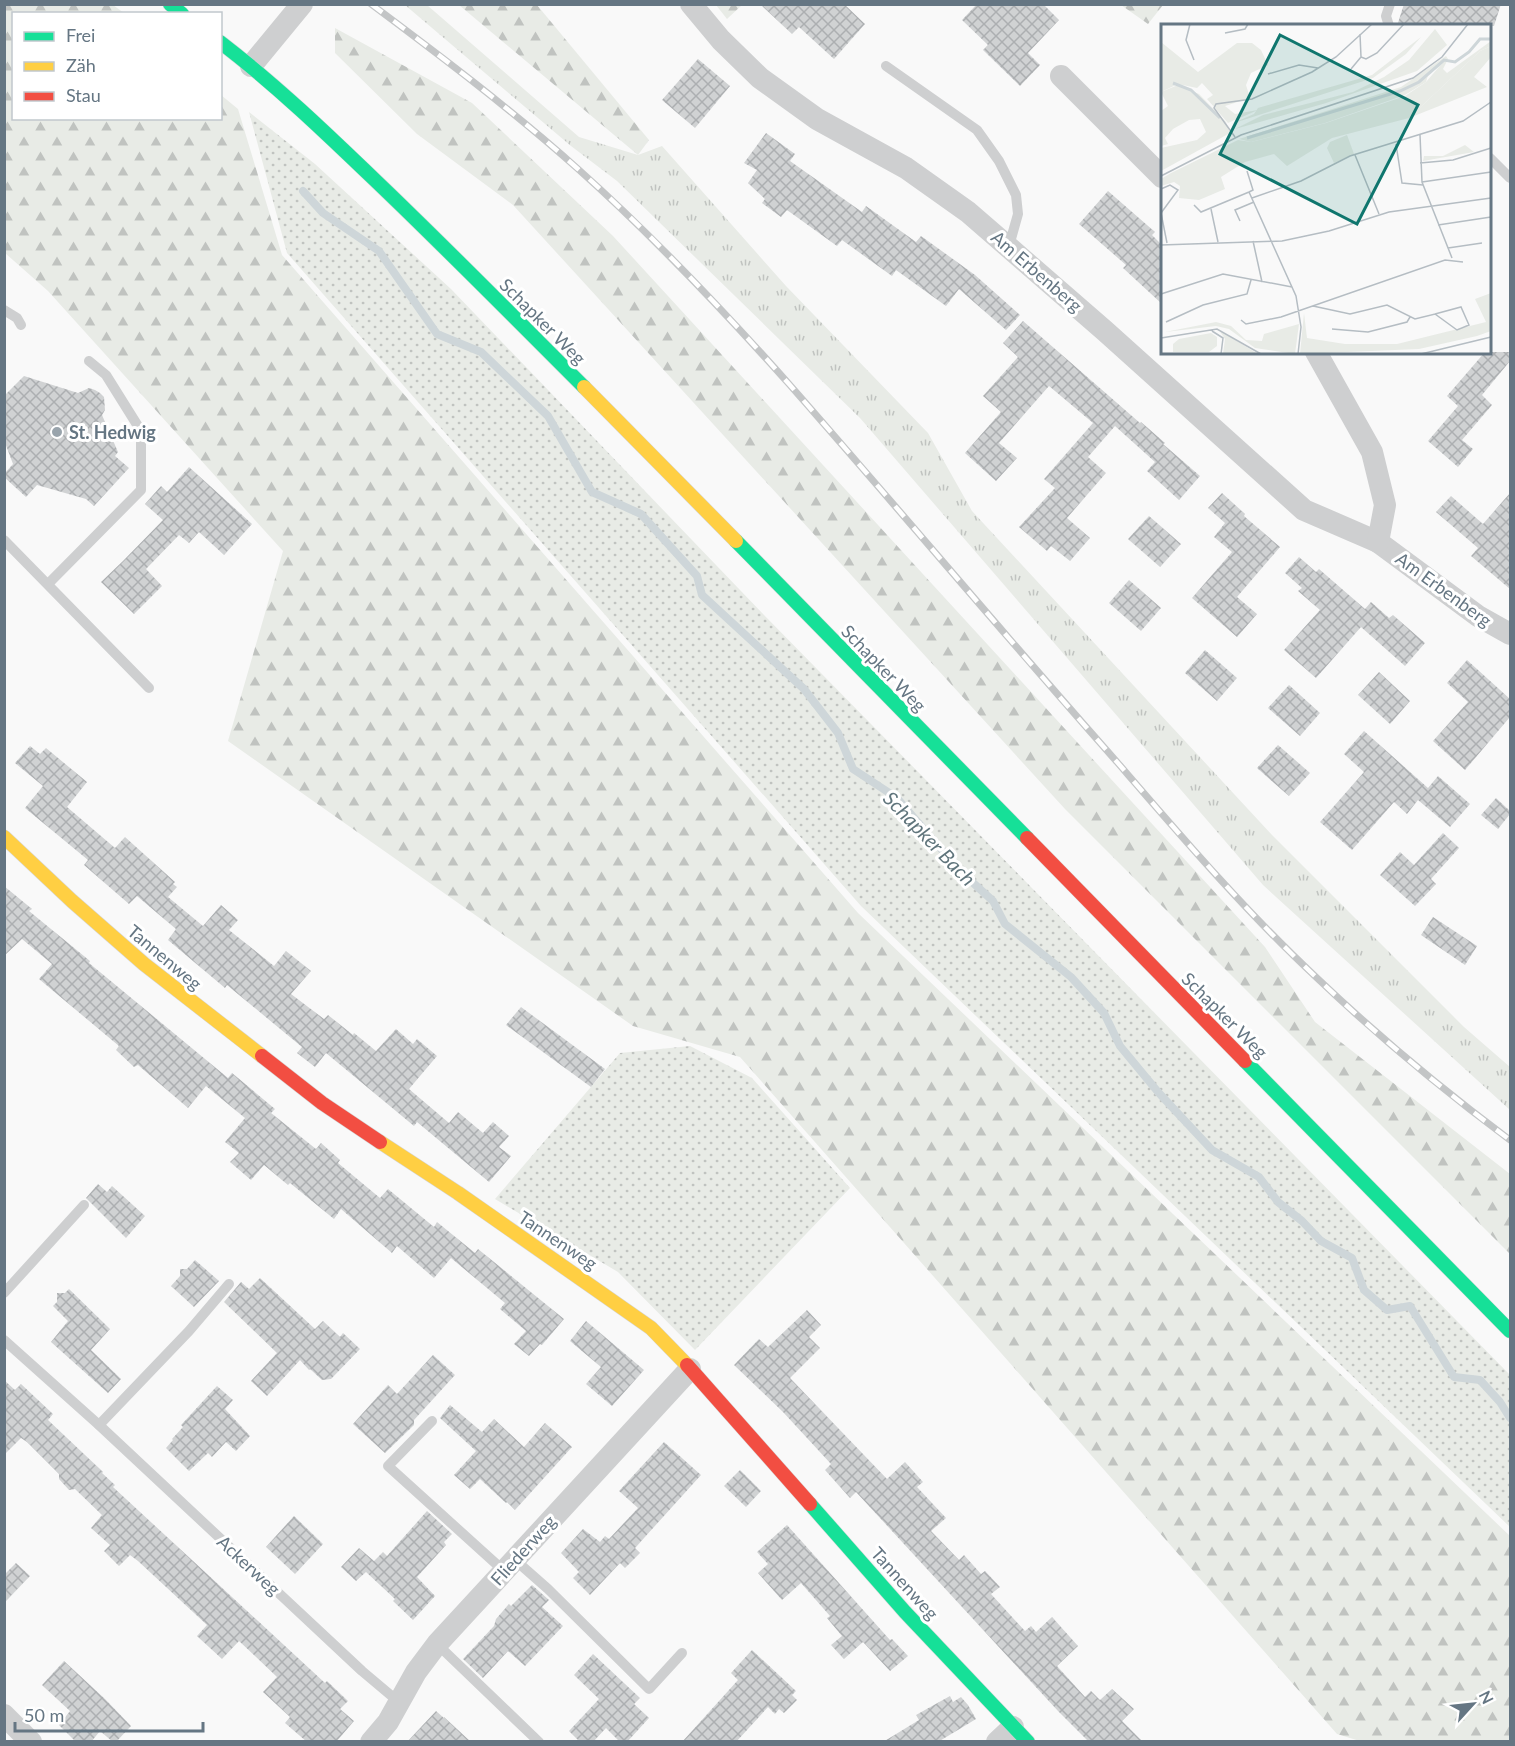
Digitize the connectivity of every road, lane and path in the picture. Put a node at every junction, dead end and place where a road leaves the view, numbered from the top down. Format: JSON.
{"nodes":[{"id":1,"x":302,"y":4,"type":"edge"},
{"id":2,"x":691,"y":4,"type":"edge"},
{"id":3,"x":1390,"y":4,"type":"edge"},
{"id":4,"x":1388,"y":24,"type":"edge"},
{"id":5,"x":222,"y":44,"type":"edge"},
{"id":6,"x":251,"y":66,"type":"junction"},
{"id":7,"x":886,"y":66,"type":"dead end"},
{"id":8,"x":1061,"y":76,"type":"dead end"},
{"id":9,"x":1491,"y":159,"type":"edge"},
{"id":10,"x":1161,"y":176,"type":"edge"},
{"id":11,"x":1510,"y":177,"type":"edge"},
{"id":12,"x":1009,"y":246,"type":"junction"},
{"id":13,"x":4,"y":310,"type":"edge"},
{"id":14,"x":21,"y":325,"type":"dead end"},
{"id":15,"x":1317,"y":354,"type":"edge"},
{"id":16,"x":89,"y":361,"type":"dead end"},
{"id":17,"x":4,"y":540,"type":"edge"},
{"id":18,"x":1378,"y":542,"type":"junction"},
{"id":19,"x":48,"y":584,"type":"junction"},
{"id":20,"x":1510,"y":634,"type":"edge"},
{"id":21,"x":149,"y":688,"type":"dead end"},
{"id":22,"x":4,"y":837,"type":"edge"},
{"id":23,"x":84,"y":1205,"type":"dead end"},
{"id":24,"x":229,"y":1284,"type":"dead end"},
{"id":25,"x":4,"y":1293,"type":"edge"},
{"id":26,"x":1510,"y":1331,"type":"edge"},
{"id":27,"x":4,"y":1340,"type":"edge"},
{"id":28,"x":690,"y":1369,"type":"junction"},
{"id":29,"x":432,"y":1421,"type":"dead end"},
{"id":30,"x":99,"y":1425,"type":"junction"},
{"id":31,"x":509,"y":1565,"type":"junction"},
{"id":32,"x":437,"y":1644,"type":"junction"},
{"id":33,"x":682,"y":1653,"type":"dead end"},
{"id":34,"x":400,"y":1703,"type":"junction"},
{"id":35,"x":4,"y":1715,"type":"edge"},
{"id":36,"x":1013,"y":1737,"type":"edge"},
{"id":37,"x":29,"y":1741,"type":"edge"},
{"id":38,"x":370,"y":1742,"type":"edge"},
{"id":39,"x":539,"y":1742,"type":"edge"}],
"edges":[{"from":1,"to":6,"type":"street"},
{"from":2,"to":12,"type":"street","name":"Am Erbenberg"},
{"from":3,"to":4,"type":"lane"},
{"from":5,"to":6,"type":"street","name":"Schapker Weg"},
{"from":6,"to":26,"type":"street","name":"Schapker Weg"},
{"from":7,"to":12,"type":"lane"},
{"from":8,"to":10,"type":"street"},
{"from":9,"to":11,"type":"lane"},
{"from":12,"to":18,"type":"street","name":"Am Erbenberg"},
{"from":13,"to":14,"type":"lane"},
{"from":15,"to":18,"type":"street","name":"Am Erbenberg"},
{"from":16,"to":19,"type":"lane"},
{"from":17,"to":19,"type":"lane"},
{"from":18,"to":20,"type":"street","name":"Am Erbenberg"},
{"from":19,"to":21,"type":"lane"},
{"from":22,"to":28,"type":"street","name":"Tannenweg"},
{"from":23,"to":25,"type":"lane"},
{"from":24,"to":30,"type":"lane"},
{"from":27,"to":30,"type":"lane","name":"Ackerweg"},
{"from":28,"to":31,"type":"street","name":"Fliederweg"},
{"from":28,"to":36,"type":"street","name":"Tannenweg"},
{"from":29,"to":31,"type":"lane"},
{"from":30,"to":34,"type":"lane","name":"Ackerweg"},
{"from":31,"to":32,"type":"street","name":"Fliederweg"},
{"from":31,"to":33,"type":"lane"},
{"from":32,"to":34,"type":"street","name":"Fliederweg"},
{"from":32,"to":39,"type":"lane"},
{"from":34,"to":38,"type":"street","name":"Fliederweg"},
{"from":35,"to":37,"type":"street"}]}
